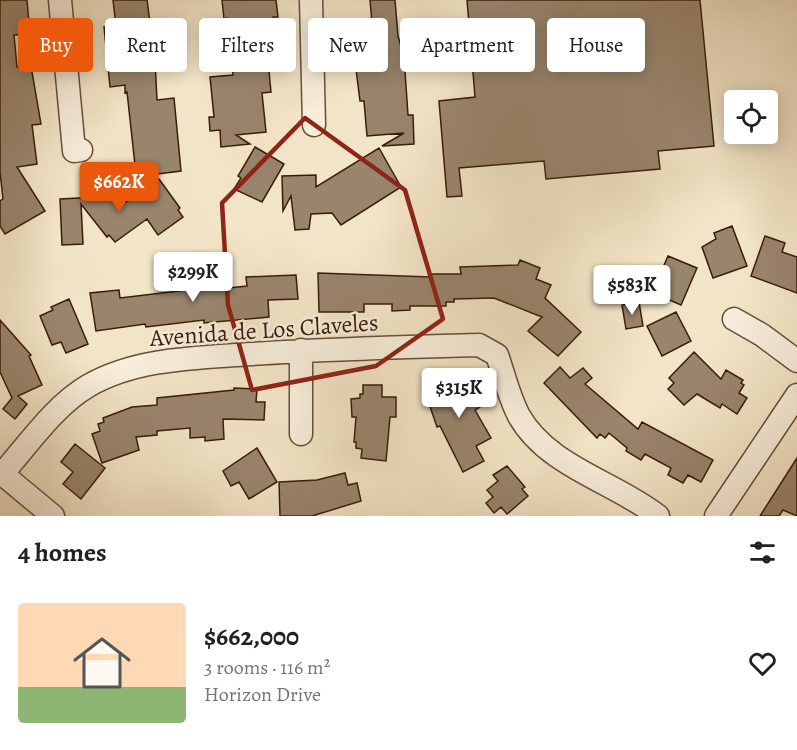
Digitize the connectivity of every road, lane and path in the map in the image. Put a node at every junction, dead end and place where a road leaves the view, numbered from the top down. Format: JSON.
{"nodes":[{"id":1,"x":60,"y":0,"type":"edge"},
{"id":2,"x":311,"y":0,"type":"edge"},
{"id":3,"x":314,"y":125,"type":"dead end"},
{"id":4,"x":81,"y":150,"type":"dead end"},
{"id":5,"x":734,"y":319,"type":"dead end"},
{"id":6,"x":301,"y":350,"type":"junction"},
{"id":7,"x":797,"y":361,"type":"edge"},
{"id":8,"x":797,"y":395,"type":"edge"},
{"id":9,"x":301,"y":434,"type":"dead end"},
{"id":10,"x":1,"y":473,"type":"edge"},
{"id":11,"x":53,"y":516,"type":"edge"},
{"id":12,"x":658,"y":516,"type":"edge"},
{"id":13,"x":716,"y":516,"type":"edge"}],
"edges":[{"from":1,"to":4,"type":"street"},
{"from":2,"to":3,"type":"street"},
{"from":5,"to":7,"type":"street"},
{"from":6,"to":9,"type":"street"},
{"from":6,"to":10,"type":"street","name":"Avenida de Los Claveles"},
{"from":6,"to":12,"type":"street","name":"Avenida de Los Claveles"},
{"from":8,"to":13,"type":"street"},
{"from":10,"to":11,"type":"street"}]}
